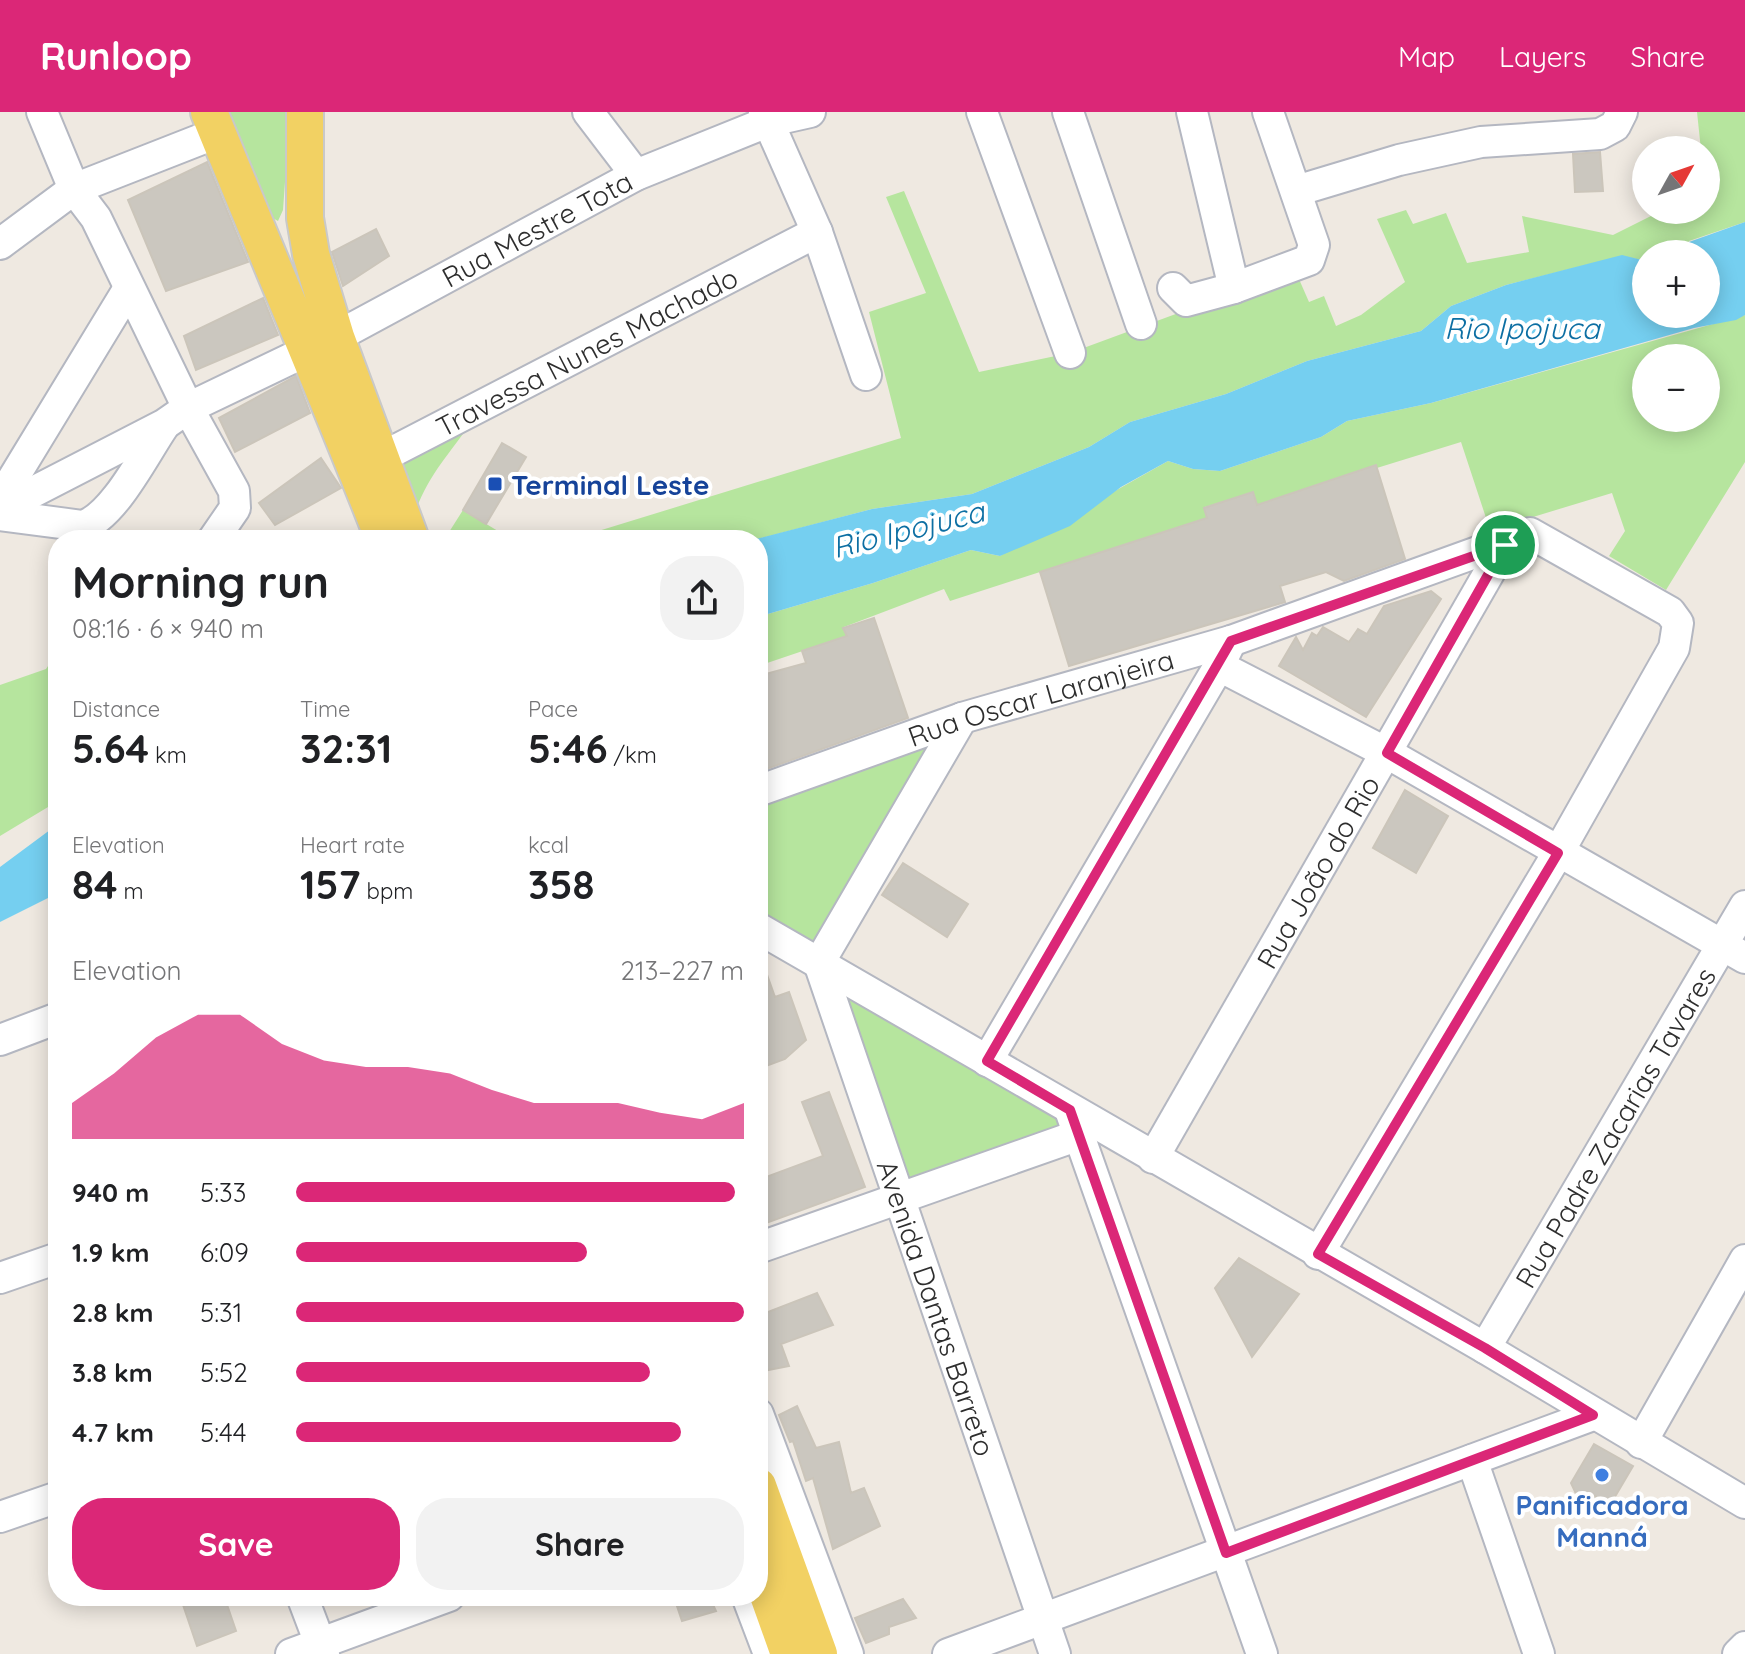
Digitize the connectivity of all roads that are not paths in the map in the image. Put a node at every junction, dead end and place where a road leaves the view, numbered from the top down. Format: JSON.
{"nodes":[{"id":1,"x":42,"y":112,"type":"edge"},
{"id":2,"x":305,"y":112,"type":"edge"},
{"id":3,"x":588,"y":112,"type":"edge"},
{"id":4,"x":810,"y":112,"type":"edge"},
{"id":5,"x":982,"y":112,"type":"edge"},
{"id":6,"x":1068,"y":112,"type":"edge"},
{"id":7,"x":1192,"y":112,"type":"edge"},
{"id":8,"x":1268,"y":112,"type":"edge"},
{"id":9,"x":1622,"y":112,"type":"edge"},
{"id":10,"x":767,"y":117,"type":"edge"},
{"id":11,"x":213,"y":122,"type":"edge"},
{"id":12,"x":636,"y":175,"type":"junction"},
{"id":13,"x":74,"y":189,"type":"junction"},
{"id":14,"x":1296,"y":191,"type":"junction"},
{"id":15,"x":817,"y":232,"type":"junction"},
{"id":16,"x":0,"y":244,"type":"edge"},
{"id":17,"x":129,"y":288,"type":"junction"},
{"id":18,"x":1173,"y":288,"type":"dead end"},
{"id":19,"x":1234,"y":288,"type":"junction"},
{"id":20,"x":1141,"y":324,"type":"dead end"},
{"id":21,"x":323,"y":343,"type":"junction"},
{"id":22,"x":1070,"y":353,"type":"dead end"},
{"id":23,"x":866,"y":375,"type":"dead end"},
{"id":24,"x":176,"y":416,"type":"junction"},
{"id":25,"x":368,"y":464,"type":"junction"},
{"id":26,"x":0,"y":500,"type":"edge"},
{"id":27,"x":0,"y":512,"type":"edge"},
{"id":28,"x":220,"y":530,"type":"edge"},
{"id":29,"x":382,"y":530,"type":"edge"},
{"id":30,"x":405,"y":530,"type":"edge"},
{"id":31,"x":1517,"y":539,"type":"junction"},
{"id":32,"x":1225,"y":654,"type":"junction"},
{"id":33,"x":962,"y":718,"type":"junction"},
{"id":34,"x":1387,"y":753,"type":"junction"},
{"id":35,"x":768,"y":787,"type":"edge"},
{"id":36,"x":1558,"y":853,"type":"junction"},
{"id":37,"x":1745,"y":906,"type":"edge"},
{"id":38,"x":768,"y":934,"type":"edge"},
{"id":39,"x":1734,"y":952,"type":"edge"},
{"id":40,"x":819,"y":963,"type":"junction"},
{"id":41,"x":48,"y":1022,"type":"edge"},
{"id":42,"x":0,"y":1040,"type":"edge"},
{"id":43,"x":987,"y":1061,"type":"junction"},
{"id":44,"x":1074,"y":1122,"type":"junction"},
{"id":45,"x":1153,"y":1158,"type":"junction"},
{"id":46,"x":898,"y":1199,"type":"junction"},
{"id":47,"x":768,"y":1244,"type":"edge"},
{"id":48,"x":1318,"y":1254,"type":"junction"},
{"id":49,"x":48,"y":1261,"type":"edge"},
{"id":50,"x":1744,"y":1263,"type":"edge"},
{"id":51,"x":0,"y":1278,"type":"edge"},
{"id":52,"x":1485,"y":1348,"type":"junction"},
{"id":53,"x":1593,"y":1415,"type":"junction"},
{"id":54,"x":768,"y":1441,"type":"edge"},
{"id":55,"x":1641,"y":1443,"type":"junction"},
{"id":56,"x":1472,"y":1460,"type":"junction"},
{"id":57,"x":48,"y":1500,"type":"edge"},
{"id":58,"x":1745,"y":1503,"type":"edge"},
{"id":59,"x":768,"y":1514,"type":"edge"},
{"id":60,"x":0,"y":1517,"type":"edge"},
{"id":61,"x":1226,"y":1553,"type":"junction"},
{"id":62,"x":768,"y":1595,"type":"edge"},
{"id":63,"x":306,"y":1606,"type":"edge"},
{"id":64,"x":425,"y":1606,"type":"edge"},
{"id":65,"x":751,"y":1606,"type":"edge"},
{"id":66,"x":1043,"y":1622,"type":"junction"},
{"id":67,"x":1745,"y":1647,"type":"edge"},
{"id":68,"x":322,"y":1648,"type":"edge"},
{"id":69,"x":291,"y":1654,"type":"edge"},
{"id":70,"x":769,"y":1654,"type":"edge"},
{"id":71,"x":789,"y":1654,"type":"edge"},
{"id":72,"x":819,"y":1654,"type":"edge"},
{"id":73,"x":848,"y":1654,"type":"edge"},
{"id":74,"x":948,"y":1654,"type":"edge"},
{"id":75,"x":1055,"y":1654,"type":"edge"},
{"id":76,"x":1262,"y":1654,"type":"edge"},
{"id":77,"x":1539,"y":1654,"type":"edge"},
{"id":78,"x":1738,"y":1654,"type":"edge"}],
"edges":[{"from":1,"to":13,"type":"street"},
{"from":2,"to":21,"type":"main road"},
{"from":3,"to":12,"type":"street"},
{"from":4,"to":10,"type":"street","name":"Rua Mestre Tota"},
{"from":5,"to":22,"type":"street"},
{"from":6,"to":20,"type":"street"},
{"from":7,"to":19,"type":"street"},
{"from":8,"to":14,"type":"street"},
{"from":9,"to":14,"type":"street"},
{"from":10,"to":12,"type":"street","name":"Rua Mestre Tota"},
{"from":10,"to":15,"type":"street"},
{"from":11,"to":13,"type":"street"},
{"from":11,"to":21,"type":"main road"},
{"from":12,"to":21,"type":"street","name":"Rua Mestre Tota"},
{"from":13,"to":16,"type":"street"},
{"from":13,"to":17,"type":"street"},
{"from":14,"to":19,"type":"street"},
{"from":15,"to":23,"type":"street"},
{"from":15,"to":25,"type":"street","name":"Travessa Nunes Machado"},
{"from":17,"to":24,"type":"street"},
{"from":17,"to":26,"type":"street"},
{"from":18,"to":19,"type":"street"},
{"from":21,"to":24,"type":"street","name":"Rua Mestre Tota"},
{"from":21,"to":25,"type":"main road"},
{"from":24,"to":27,"type":"street","name":"Rua Mestre Tota"},
{"from":24,"to":27,"type":"street"},
{"from":24,"to":28,"type":"street"},
{"from":25,"to":29,"type":"main road"},
{"from":25,"to":30,"type":"main road"},
{"from":31,"to":32,"type":"street","name":"Rua Oscar Laranjeira"},
{"from":31,"to":34,"type":"street","name":"Rua João do Rio"},
{"from":31,"to":36,"type":"street"},
{"from":32,"to":33,"type":"street","name":"Rua Oscar Laranjeira"},
{"from":32,"to":34,"type":"street"},
{"from":32,"to":43,"type":"street"},
{"from":33,"to":35,"type":"street","name":"Rua Oscar Laranjeira"},
{"from":33,"to":40,"type":"street"},
{"from":34,"to":36,"type":"street"},
{"from":34,"to":45,"type":"street","name":"Rua João do Rio"},
{"from":36,"to":39,"type":"street"},
{"from":36,"to":48,"type":"street"},
{"from":37,"to":39,"type":"street","name":"Rua Padre Zacarias Tavares"},
{"from":38,"to":40,"type":"street"},
{"from":39,"to":52,"type":"street","name":"Rua Padre Zacarias Tavares"},
{"from":40,"to":43,"type":"street"},
{"from":40,"to":46,"type":"street","name":"Avenida Dantas Barreto"},
{"from":41,"to":42,"type":"street"},
{"from":43,"to":44,"type":"street"},
{"from":44,"to":45,"type":"street"},
{"from":44,"to":46,"type":"street"},
{"from":44,"to":61,"type":"street"},
{"from":45,"to":48,"type":"street"},
{"from":46,"to":47,"type":"street"},
{"from":46,"to":66,"type":"street","name":"Avenida Dantas Barreto"},
{"from":48,"to":52,"type":"street"},
{"from":49,"to":51,"type":"street"},
{"from":50,"to":55,"type":"street"},
{"from":52,"to":53,"type":"street"},
{"from":53,"to":55,"type":"street"},
{"from":53,"to":56,"type":"street"},
{"from":54,"to":73,"type":"street"},
{"from":55,"to":58,"type":"street"},
{"from":56,"to":61,"type":"street"},
{"from":56,"to":77,"type":"street"},
{"from":57,"to":60,"type":"street"},
{"from":59,"to":72,"type":"main road"},
{"from":61,"to":66,"type":"street"},
{"from":61,"to":76,"type":"street"},
{"from":62,"to":71,"type":"main road"},
{"from":63,"to":68,"type":"street"},
{"from":64,"to":68,"type":"street"},
{"from":65,"to":70,"type":"street"},
{"from":66,"to":74,"type":"street"},
{"from":66,"to":75,"type":"street","name":"Avenida Dantas Barreto"},
{"from":67,"to":78,"type":"street"},
{"from":68,"to":69,"type":"street"}]}
